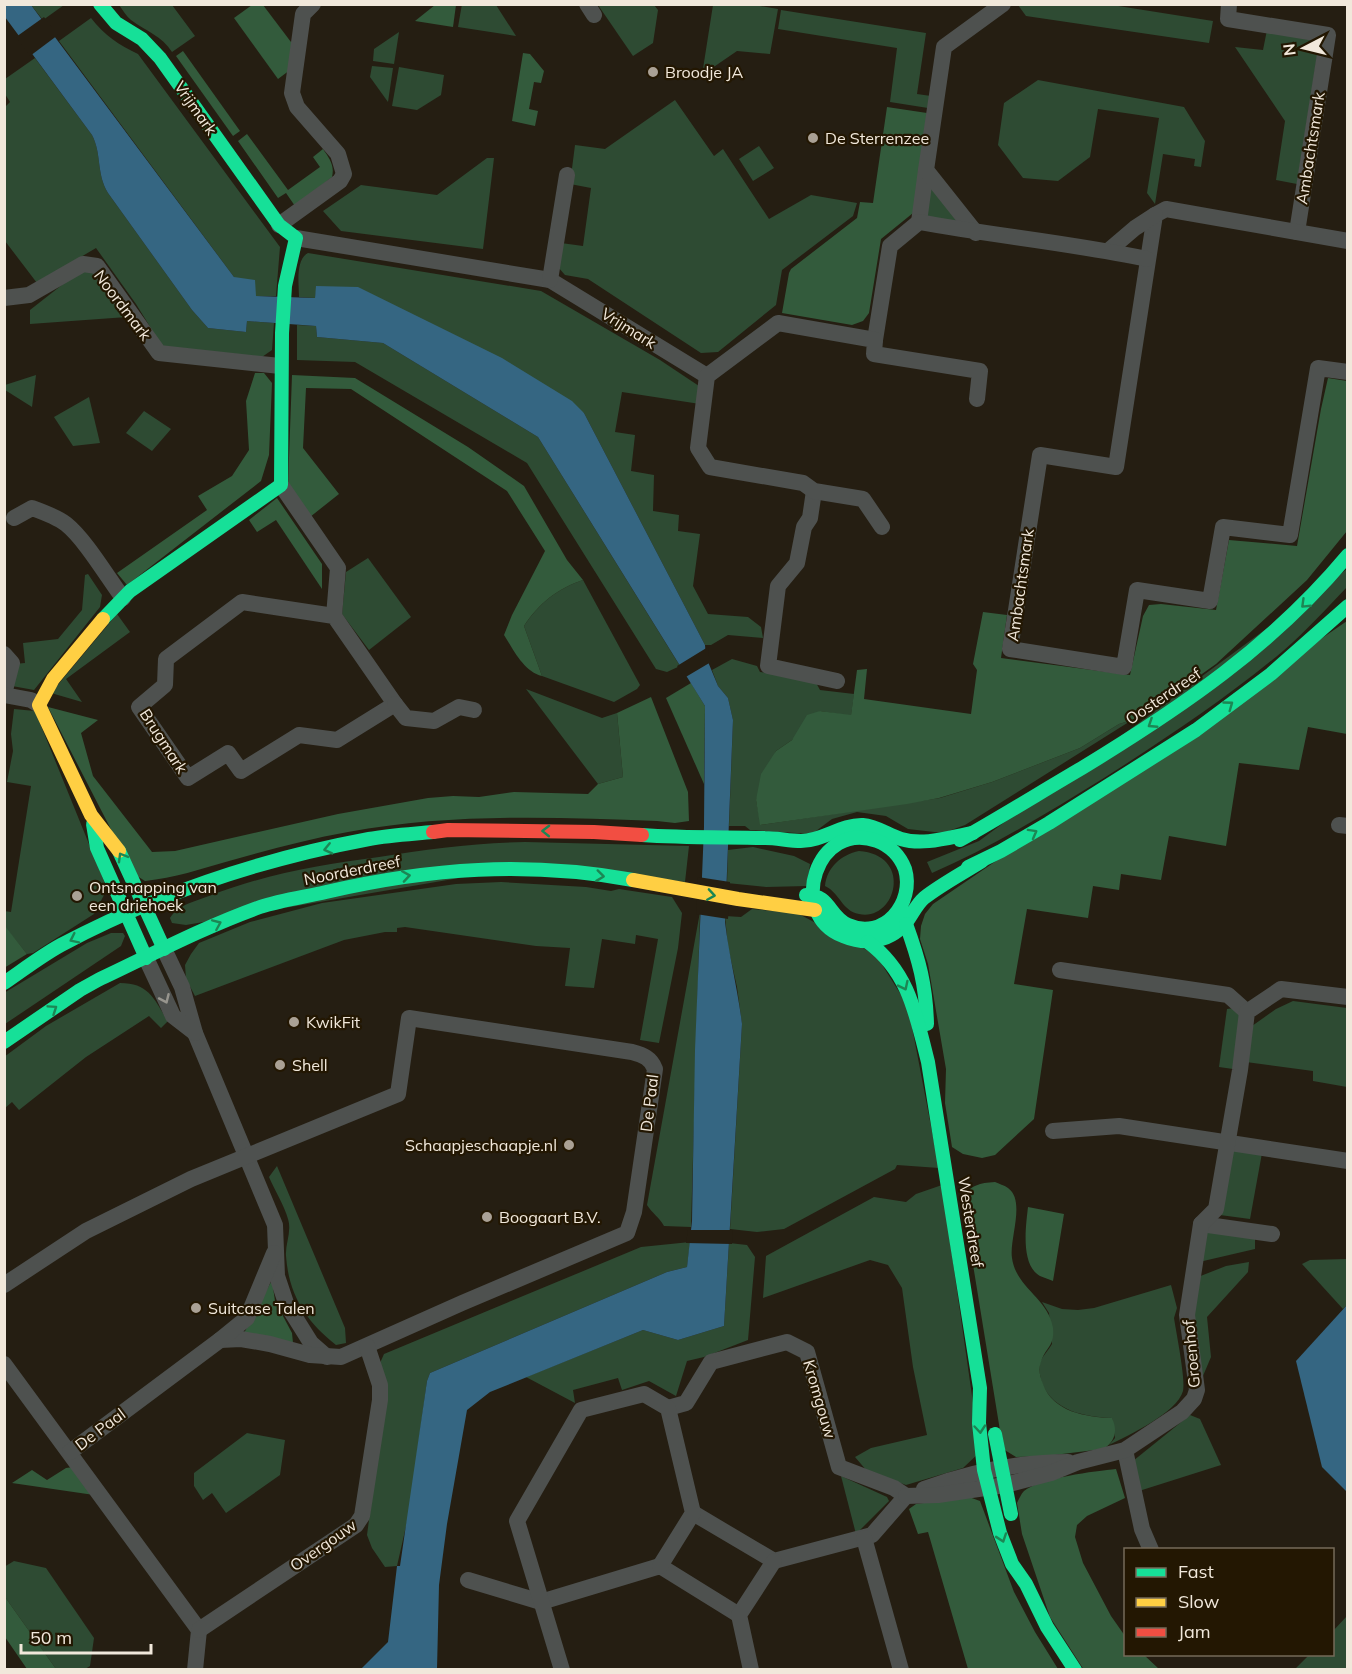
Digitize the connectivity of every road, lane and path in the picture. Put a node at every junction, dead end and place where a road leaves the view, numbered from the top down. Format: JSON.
{"nodes":[{"id":1,"x":100,"y":4,"type":"edge"},
{"id":2,"x":314,"y":4,"type":"edge"},
{"id":3,"x":1003,"y":4,"type":"edge"},
{"id":4,"x":1229,"y":4,"type":"edge"},
{"id":5,"x":926,"y":170,"type":"junction"},
{"id":6,"x":567,"y":175,"type":"dead end"},
{"id":7,"x":1155,"y":215,"type":"junction"},
{"id":8,"x":919,"y":222,"type":"junction"},
{"id":9,"x":279,"y":225,"type":"junction"},
{"id":10,"x":1297,"y":232,"type":"junction"},
{"id":11,"x":976,"y":233,"type":"junction"},
{"id":12,"x":296,"y":238,"type":"junction"},
{"id":13,"x":1347,"y":241,"type":"edge"},
{"id":14,"x":1108,"y":251,"type":"junction"},
{"id":15,"x":1147,"y":259,"type":"junction"},
{"id":16,"x":550,"y":280,"type":"junction"},
{"id":17,"x":4,"y":298,"type":"edge"},
{"id":18,"x":875,"y":340,"type":"junction"},
{"id":19,"x":280,"y":366,"type":"junction"},
{"id":20,"x":1347,"y":372,"type":"edge"},
{"id":21,"x":707,"y":376,"type":"junction"},
{"id":22,"x":977,"y":399,"type":"dead end"},
{"id":23,"x":281,"y":485,"type":"junction"},
{"id":24,"x":814,"y":491,"type":"junction"},
{"id":25,"x":14,"y":518,"type":"dead end"},
{"id":26,"x":882,"y":527,"type":"dead end"},
{"id":27,"x":1347,"y":555,"type":"edge"},
{"id":28,"x":123,"y":598,"type":"junction"},
{"id":29,"x":1347,"y":606,"type":"edge"},
{"id":30,"x":334,"y":616,"type":"junction"},
{"id":31,"x":4,"y":654,"type":"edge"},
{"id":32,"x":837,"y":681,"type":"dead end"},
{"id":33,"x":4,"y":695,"type":"edge"},
{"id":34,"x":395,"y":704,"type":"junction"},
{"id":35,"x":39,"y":705,"type":"junction"},
{"id":36,"x":474,"y":710,"type":"dead end"},
{"id":37,"x":91,"y":815,"type":"junction"},
{"id":38,"x":973,"y":833,"type":"junction"},
{"id":39,"x":744,"y":839,"type":"junction"},
{"id":40,"x":819,"y":839,"type":"joint"},
{"id":41,"x":824,"y":856,"type":"junction"},
{"id":42,"x":899,"y":856,"type":"junction"},
{"id":43,"x":982,"y":861,"type":"junction"},
{"id":44,"x":907,"y":892,"type":"junction"},
{"id":45,"x":811,"y":895,"type":"junction"},
{"id":46,"x":738,"y":899,"type":"junction"},
{"id":47,"x":145,"y":905,"type":"junction"},
{"id":48,"x":815,"y":910,"type":"junction"},
{"id":49,"x":127,"y":913,"type":"junction"},
{"id":50,"x":899,"y":924,"type":"junction"},
{"id":51,"x":868,"y":942,"type":"junction"},
{"id":52,"x":165,"y":949,"type":"junction"},
{"id":53,"x":146,"y":958,"type":"junction"},
{"id":54,"x":1060,"y":970,"type":"dead end"},
{"id":55,"x":4,"y":982,"type":"edge"},
{"id":56,"x":1347,"y":998,"type":"edge"},
{"id":57,"x":1247,"y":1012,"type":"junction"},
{"id":58,"x":195,"y":1033,"type":"junction"},
{"id":59,"x":4,"y":1042,"type":"edge"},
{"id":60,"x":928,"y":1062,"type":"junction"},
{"id":61,"x":1053,"y":1131,"type":"dead end"},
{"id":62,"x":1226,"y":1142,"type":"junction"},
{"id":63,"x":247,"y":1157,"type":"junction"},
{"id":64,"x":1347,"y":1161,"type":"edge"},
{"id":65,"x":1201,"y":1224,"type":"junction"},
{"id":66,"x":1272,"y":1234,"type":"dead end"},
{"id":67,"x":276,"y":1247,"type":"junction"},
{"id":68,"x":4,"y":1285,"type":"edge"},
{"id":69,"x":220,"y":1340,"type":"junction"},
{"id":70,"x":367,"y":1346,"type":"junction"},
{"id":71,"x":327,"y":1358,"type":"junction"},
{"id":72,"x":4,"y":1364,"type":"edge"},
{"id":73,"x":668,"y":1408,"type":"junction"},
{"id":74,"x":1125,"y":1450,"type":"junction"},
{"id":75,"x":69,"y":1452,"type":"junction"},
{"id":76,"x":1078,"y":1462,"type":"junction"},
{"id":77,"x":993,"y":1468,"type":"junction"},
{"id":78,"x":996,"y":1486,"type":"junction"},
{"id":79,"x":906,"y":1496,"type":"junction"},
{"id":80,"x":693,"y":1514,"type":"junction"},
{"id":81,"x":1013,"y":1523,"type":"dead end"},
{"id":82,"x":864,"y":1538,"type":"junction"},
{"id":83,"x":1019,"y":1545,"type":"dead end"},
{"id":84,"x":1150,"y":1548,"type":"edge"},
{"id":85,"x":774,"y":1562,"type":"junction"},
{"id":86,"x":660,"y":1566,"type":"junction"},
{"id":87,"x":468,"y":1580,"type":"dead end"},
{"id":88,"x":1026,"y":1584,"type":"junction"},
{"id":89,"x":542,"y":1602,"type":"junction"},
{"id":90,"x":739,"y":1615,"type":"junction"},
{"id":91,"x":199,"y":1630,"type":"junction"},
{"id":92,"x":195,"y":1670,"type":"edge"},
{"id":93,"x":562,"y":1670,"type":"edge"},
{"id":94,"x":751,"y":1670,"type":"edge"},
{"id":95,"x":901,"y":1670,"type":"edge"},
{"id":96,"x":1075,"y":1670,"type":"edge"}],
"edges":[{"from":1,"to":9,"type":"main road","name":"Vrijmark"},
{"from":2,"to":9,"type":"street"},
{"from":3,"to":5,"type":"street"},
{"from":4,"to":10,"type":"street","name":"Ambachtsmark"},
{"from":5,"to":8,"type":"street"},
{"from":5,"to":11,"type":"street"},
{"from":6,"to":16,"type":"street"},
{"from":7,"to":10,"type":"street"},
{"from":7,"to":14,"type":"street"},
{"from":7,"to":15,"type":"street","name":"Ambachtsmark"},
{"from":8,"to":11,"type":"street"},
{"from":8,"to":18,"type":"street"},
{"from":9,"to":12,"type":"main road","name":"Vrijmark"},
{"from":10,"to":13,"type":"street"},
{"from":11,"to":14,"type":"street"},
{"from":12,"to":16,"type":"street","name":"Vrijmark"},
{"from":12,"to":19,"type":"main road"},
{"from":14,"to":15,"type":"street"},
{"from":15,"to":20,"type":"street","name":"Ambachtsmark"},
{"from":16,"to":21,"type":"street","name":"Vrijmark"},
{"from":17,"to":19,"type":"street","name":"Noordmark"},
{"from":18,"to":21,"type":"street"},
{"from":18,"to":22,"type":"street"},
{"from":19,"to":23,"type":"main road"},
{"from":21,"to":24,"type":"street"},
{"from":23,"to":28,"type":"main road"},
{"from":23,"to":30,"type":"street"},
{"from":24,"to":26,"type":"street"},
{"from":24,"to":32,"type":"street"},
{"from":25,"to":28,"type":"street"},
{"from":27,"to":38,"type":"main road","name":"Oosterdreef","one_way":true},
{"from":28,"to":35,"type":"main road"},
{"from":43,"to":29,"type":"main road","one_way":true},
{"from":30,"to":34,"type":"street"},
{"from":30,"to":34,"type":"street","name":"Brugmark"},
{"from":31,"to":33,"type":"street"},
{"from":33,"to":35,"type":"street"},
{"from":34,"to":36,"type":"street"},
{"from":35,"to":37,"type":"main road"},
{"from":47,"to":37,"type":"main road","one_way":true},
{"from":37,"to":49,"type":"main road"},
{"from":38,"to":40,"type":"main road","name":"Oosterdreef"},
{"from":38,"to":42,"type":"main road","name":"Oosterdreef"},
{"from":39,"to":40,"type":"main road","name":"Noorderdreef"},
{"from":39,"to":41,"type":"main road","name":"Noorderdreef"},
{"from":39,"to":47,"type":"main road","name":"Noorderdreef","one_way":true},
{"from":41,"to":42,"type":"main road"},
{"from":41,"to":45,"type":"main road"},
{"from":42,"to":44,"type":"main road"},
{"from":43,"to":44,"type":"main road"},
{"from":43,"to":50,"type":"main road"},
{"from":44,"to":50,"type":"main road"},
{"from":45,"to":46,"type":"main road","name":"Noorderdreef"},
{"from":45,"to":48,"type":"main road"},
{"from":45,"to":50,"type":"main road"},
{"from":46,"to":48,"type":"main road","name":"Noorderdreef"},
{"from":52,"to":46,"type":"main road","name":"Noorderdreef","one_way":true},
{"from":47,"to":49,"type":"main road","name":"Noorderdreef"},
{"from":47,"to":52,"type":"main road"},
{"from":48,"to":51,"type":"main road"},
{"from":49,"to":53,"type":"main road","name":"De Paal"},
{"from":49,"to":55,"type":"main road","name":"Noorderdreef","one_way":true},
{"from":50,"to":51,"type":"main road"},
{"from":50,"to":60,"type":"main road","name":"Westerdreef"},
{"from":51,"to":60,"type":"main road","name":"Westerdreef","one_way":true},
{"from":52,"to":53,"type":"main road","name":"Noorderdreef"},
{"from":52,"to":58,"type":"street","name":"De Paal"},
{"from":53,"to":58,"type":"street","name":"De Paal","one_way":true},
{"from":59,"to":53,"type":"main road","name":"Noorderdreef","one_way":true},
{"from":54,"to":57,"type":"street"},
{"from":56,"to":57,"type":"street"},
{"from":57,"to":62,"type":"street","name":"Groenhof"},
{"from":58,"to":63,"type":"street","name":"De Paal"},
{"from":60,"to":77,"type":"main road","name":"Westerdreef"},
{"from":61,"to":62,"type":"street"},
{"from":62,"to":64,"type":"street"},
{"from":62,"to":65,"type":"street","name":"Groenhof"},
{"from":63,"to":67,"type":"street","name":"De Paal"},
{"from":63,"to":68,"type":"street","name":"De Paal"},
{"from":63,"to":70,"type":"street","name":"De Paal"},
{"from":65,"to":66,"type":"street"},
{"from":65,"to":74,"type":"street","name":"Groenhof"},
{"from":67,"to":69,"type":"street","name":"De Paal"},
{"from":67,"to":71,"type":"street","name":"De Paal"},
{"from":69,"to":71,"type":"street","name":"De Paal"},
{"from":69,"to":75,"type":"street","name":"De Paal"},
{"from":70,"to":71,"type":"street","name":"De Paal"},
{"from":70,"to":91,"type":"street","name":"Overgouw"},
{"from":72,"to":75,"type":"street","name":"De Paal"},
{"from":73,"to":79,"type":"street","name":"Kromgouw"},
{"from":73,"to":80,"type":"street"},
{"from":73,"to":89,"type":"street"},
{"from":74,"to":76,"type":"street","name":"Groenhof"},
{"from":74,"to":84,"type":"street"},
{"from":75,"to":91,"type":"street"},
{"from":76,"to":77,"type":"street","name":"Groenhof"},
{"from":76,"to":78,"type":"street","name":"Groenhof"},
{"from":77,"to":78,"type":"main road","name":"Westerdreef"},
{"from":77,"to":79,"type":"street"},
{"from":78,"to":79,"type":"street","name":"Kromgouw"},
{"from":78,"to":81,"type":"main road","name":"Westerdreef"},
{"from":78,"to":88,"type":"main road","name":"Westerdreef","one_way":true},
{"from":79,"to":82,"type":"street"},
{"from":80,"to":85,"type":"street"},
{"from":80,"to":86,"type":"street"},
{"from":82,"to":85,"type":"street"},
{"from":82,"to":95,"type":"street"},
{"from":83,"to":88,"type":"main road","name":"Westerdreef"},
{"from":85,"to":90,"type":"street"},
{"from":86,"to":89,"type":"street"},
{"from":86,"to":90,"type":"street"},
{"from":87,"to":89,"type":"street"},
{"from":88,"to":96,"type":"main road","name":"Westerdreef"},
{"from":89,"to":93,"type":"street"},
{"from":90,"to":94,"type":"street"},
{"from":91,"to":92,"type":"street"}]}
